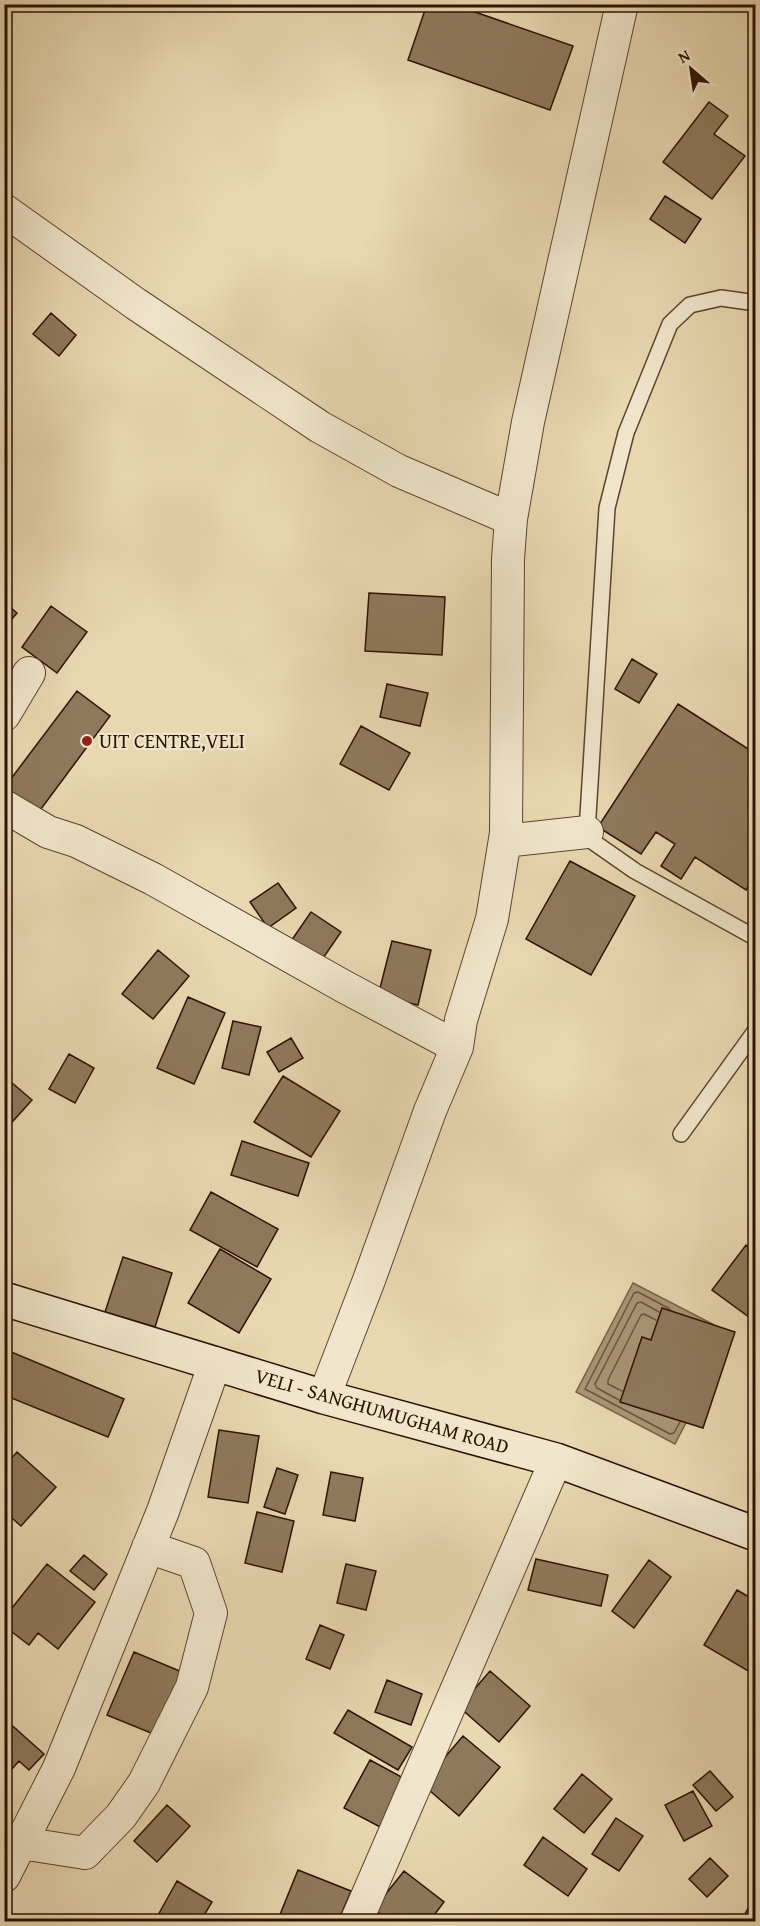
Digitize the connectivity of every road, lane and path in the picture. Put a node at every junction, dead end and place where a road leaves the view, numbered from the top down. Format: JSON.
{"nodes":[{"id":1,"x":622,"y":4,"type":"edge"},
{"id":2,"x":4,"y":210,"type":"edge"},
{"id":3,"x":756,"y":300,"type":"edge"},
{"id":4,"x":511,"y":519,"type":"junction"},
{"id":5,"x":29,"y":673,"type":"dead end"},
{"id":6,"x":4,"y":716,"type":"edge"},
{"id":7,"x":4,"y":806,"type":"edge"},
{"id":8,"x":587,"y":832,"type":"junction"},
{"id":9,"x":505,"y":841,"type":"junction"},
{"id":10,"x":756,"y":938,"type":"edge"},
{"id":11,"x":756,"y":1030,"type":"edge"},
{"id":12,"x":457,"y":1047,"type":"junction"},
{"id":13,"x":681,"y":1134,"type":"dead end"},
{"id":14,"x":4,"y":1299,"type":"edge"},
{"id":15,"x":215,"y":1364,"type":"junction"},
{"id":16,"x":324,"y":1397,"type":"junction"},
{"id":17,"x":556,"y":1460,"type":"junction"},
{"id":18,"x":756,"y":1534,"type":"edge"},
{"id":19,"x":148,"y":1547,"type":"junction"},
{"id":20,"x":21,"y":1843,"type":"junction"},
{"id":21,"x":4,"y":1876,"type":"edge"},
{"id":22,"x":356,"y":1922,"type":"edge"}],
"edges":[{"from":1,"to":4,"type":"street"},
{"from":2,"to":4,"type":"street"},
{"from":3,"to":8,"type":"lane"},
{"from":4,"to":9,"type":"street"},
{"from":5,"to":6,"type":"street"},
{"from":7,"to":12,"type":"street"},
{"from":8,"to":9,"type":"street"},
{"from":8,"to":10,"type":"lane"},
{"from":9,"to":12,"type":"street"},
{"from":11,"to":13,"type":"lane"},
{"from":12,"to":16,"type":"street"},
{"from":14,"to":15,"type":"main road","name":"VELI - SANGHUMUGHAM ROAD"},
{"from":15,"to":16,"type":"main road","name":"VELI - SANGHUMUGHAM ROAD"},
{"from":15,"to":19,"type":"street"},
{"from":16,"to":17,"type":"main road","name":"VELI - SANGHUMUGHAM ROAD"},
{"from":17,"to":18,"type":"main road","name":"VELI - SANGHUMUGHAM ROAD"},
{"from":17,"to":22,"type":"street"},
{"from":19,"to":20,"type":"street"},
{"from":19,"to":20,"type":"street"},
{"from":20,"to":21,"type":"street"}]}
